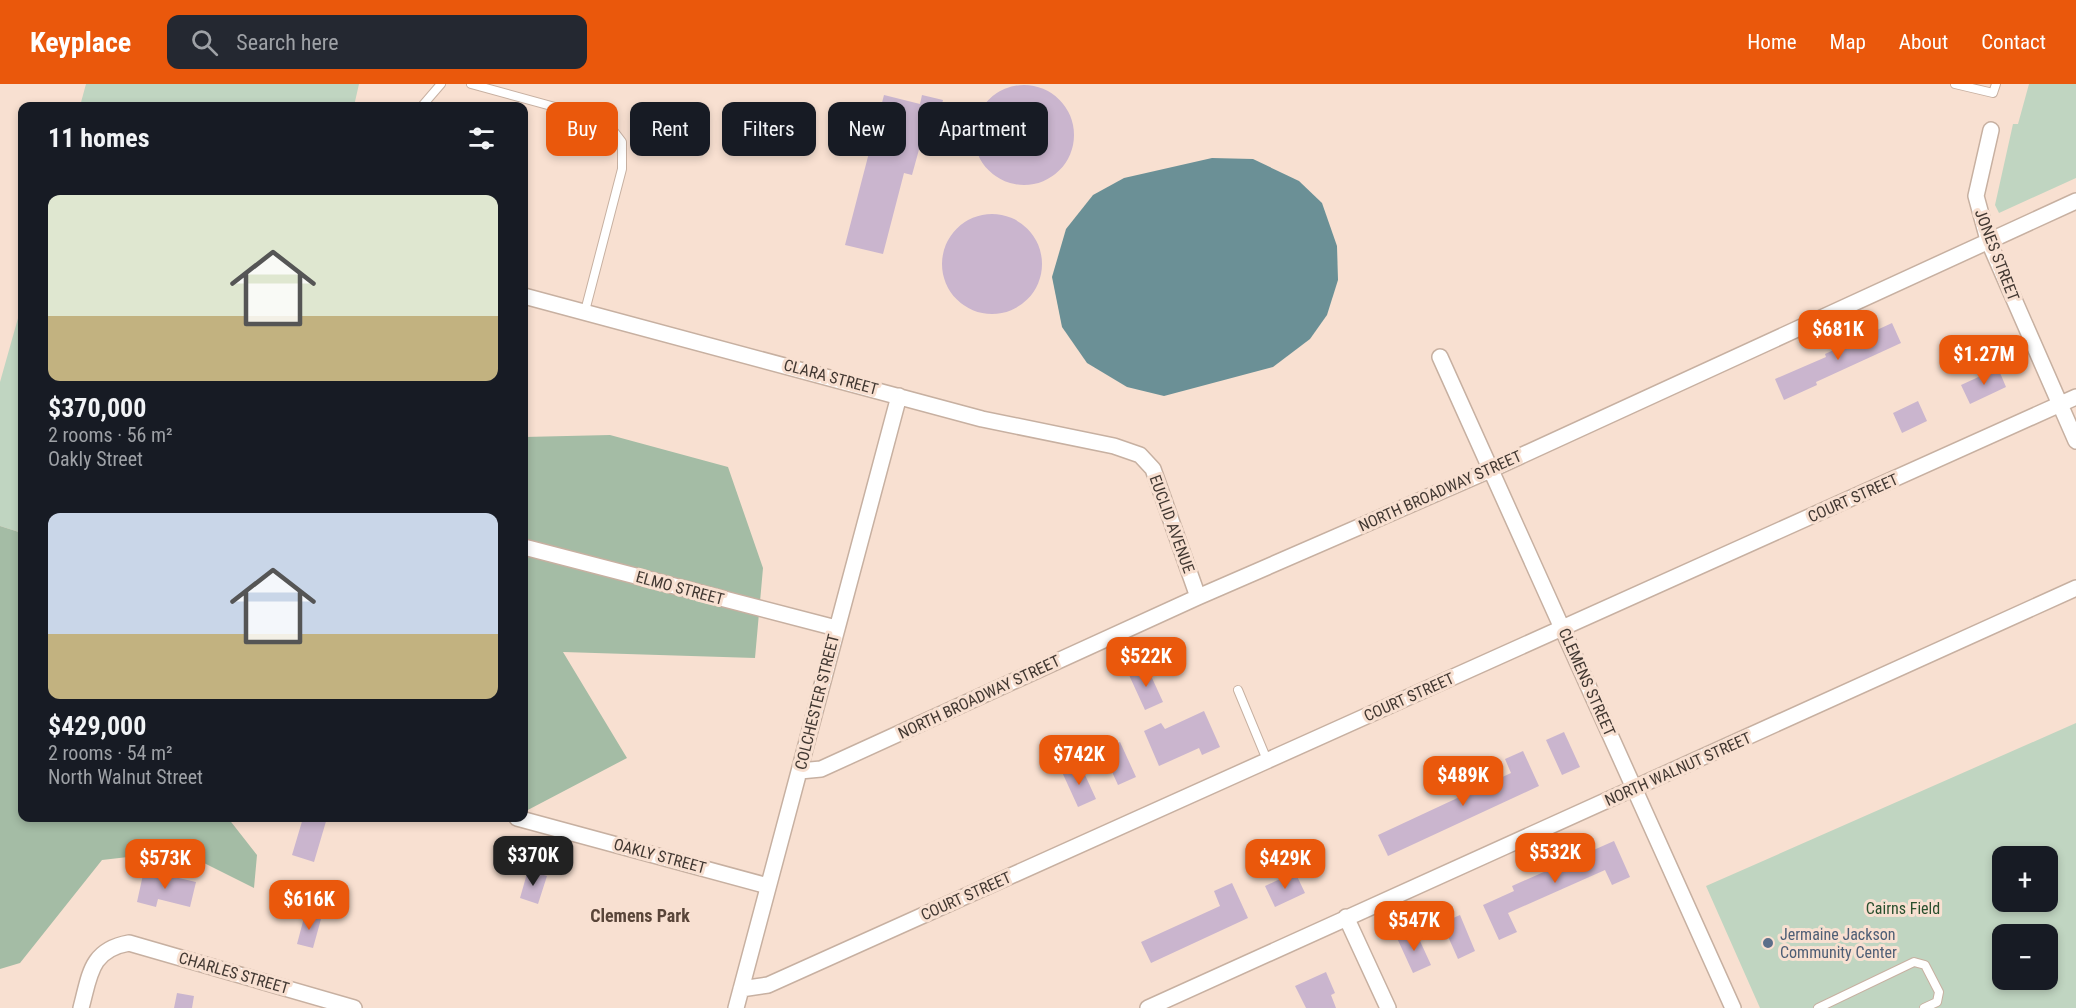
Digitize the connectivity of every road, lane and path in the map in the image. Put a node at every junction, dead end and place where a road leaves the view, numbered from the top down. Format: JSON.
{"nodes":[{"id":1,"x":441,"y":84,"type":"edge"},
{"id":2,"x":471,"y":84,"type":"edge"},
{"id":3,"x":1955,"y":84,"type":"edge"},
{"id":4,"x":1996,"y":84,"type":"edge"},
{"id":5,"x":425,"y":102,"type":"edge"},
{"id":6,"x":1991,"y":130,"type":"dead end"},
{"id":7,"x":2076,"y":201,"type":"edge"},
{"id":8,"x":1988,"y":240,"type":"junction"},
{"id":9,"x":528,"y":297,"type":"edge"},
{"id":10,"x":585,"y":310,"type":"junction"},
{"id":11,"x":1440,"y":357,"type":"dead end"},
{"id":12,"x":899,"y":396,"type":"junction"},
{"id":13,"x":2076,"y":397,"type":"edge"},
{"id":14,"x":2059,"y":404,"type":"junction"},
{"id":15,"x":2076,"y":441,"type":"edge"},
{"id":16,"x":1140,"y":455,"type":"joint"},
{"id":17,"x":1490,"y":470,"type":"junction"},
{"id":18,"x":528,"y":548,"type":"edge"},
{"id":19,"x":2076,"y":588,"type":"edge"},
{"id":20,"x":1198,"y":597,"type":"junction"},
{"id":21,"x":836,"y":628,"type":"junction"},
{"id":22,"x":1563,"y":629,"type":"junction"},
{"id":23,"x":1238,"y":690,"type":"dead end"},
{"id":24,"x":1267,"y":760,"type":"junction"},
{"id":25,"x":800,"y":771,"type":"junction"},
{"id":26,"x":1635,"y":789,"type":"junction"},
{"id":27,"x":528,"y":821,"type":"edge"},
{"id":28,"x":768,"y":886,"type":"junction"},
{"id":29,"x":1346,"y":917,"type":"junction"},
{"id":30,"x":741,"y":989,"type":"junction"},
{"id":31,"x":81,"y":1008,"type":"edge"},
{"id":32,"x":354,"y":1008,"type":"edge"},
{"id":33,"x":736,"y":1008,"type":"edge"},
{"id":34,"x":1148,"y":1008,"type":"edge"},
{"id":35,"x":1388,"y":1008,"type":"edge"},
{"id":36,"x":1733,"y":1008,"type":"edge"},
{"id":37,"x":1818,"y":1008,"type":"edge"},
{"id":38,"x":1924,"y":1008,"type":"edge"}],
"edges":[{"from":1,"to":5,"type":"lane"},
{"from":2,"to":10,"type":"lane"},
{"from":3,"to":4,"type":"lane"},
{"from":6,"to":8,"type":"street","name":"JONES STREET"},
{"from":7,"to":8,"type":"street","name":"NORTH BROADWAY STREET"},
{"from":8,"to":14,"type":"street","name":"JONES STREET"},
{"from":8,"to":17,"type":"street","name":"NORTH BROADWAY STREET"},
{"from":9,"to":10,"type":"street","name":"CLARA STREET"},
{"from":10,"to":12,"type":"street","name":"CLARA STREET"},
{"from":11,"to":17,"type":"street","name":"CLEMENS STREET"},
{"from":12,"to":16,"type":"street","name":"CLARA STREET"},
{"from":12,"to":21,"type":"street","name":"COLCHESTER STREET"},
{"from":13,"to":14,"type":"street","name":"COURT STREET"},
{"from":14,"to":15,"type":"street","name":"JONES STREET"},
{"from":14,"to":22,"type":"street","name":"COURT STREET"},
{"from":16,"to":20,"type":"street","name":"EUCLID AVENUE"},
{"from":17,"to":20,"type":"street","name":"NORTH BROADWAY STREET"},
{"from":17,"to":22,"type":"street","name":"CLEMENS STREET"},
{"from":18,"to":21,"type":"street","name":"ELMO STREET"},
{"from":19,"to":26,"type":"street","name":"NORTH WALNUT STREET"},
{"from":20,"to":25,"type":"street","name":"NORTH BROADWAY STREET"},
{"from":21,"to":25,"type":"street","name":"COLCHESTER STREET"},
{"from":22,"to":24,"type":"street","name":"COURT STREET"},
{"from":22,"to":26,"type":"street","name":"CLEMENS STREET"},
{"from":23,"to":24,"type":"lane"},
{"from":24,"to":30,"type":"street","name":"COURT STREET"},
{"from":25,"to":28,"type":"street","name":"COLCHESTER STREET"},
{"from":26,"to":29,"type":"street","name":"NORTH WALNUT STREET"},
{"from":26,"to":36,"type":"street","name":"CLEMENS STREET"},
{"from":27,"to":28,"type":"street","name":"OAKLY STREET"},
{"from":28,"to":30,"type":"street","name":"COLCHESTER STREET"},
{"from":29,"to":34,"type":"street","name":"NORTH WALNUT STREET"},
{"from":29,"to":35,"type":"street"},
{"from":30,"to":33,"type":"street","name":"COLCHESTER STREET"},
{"from":31,"to":32,"type":"street","name":"CHARLES STREET"},
{"from":37,"to":38,"type":"lane"}]}
